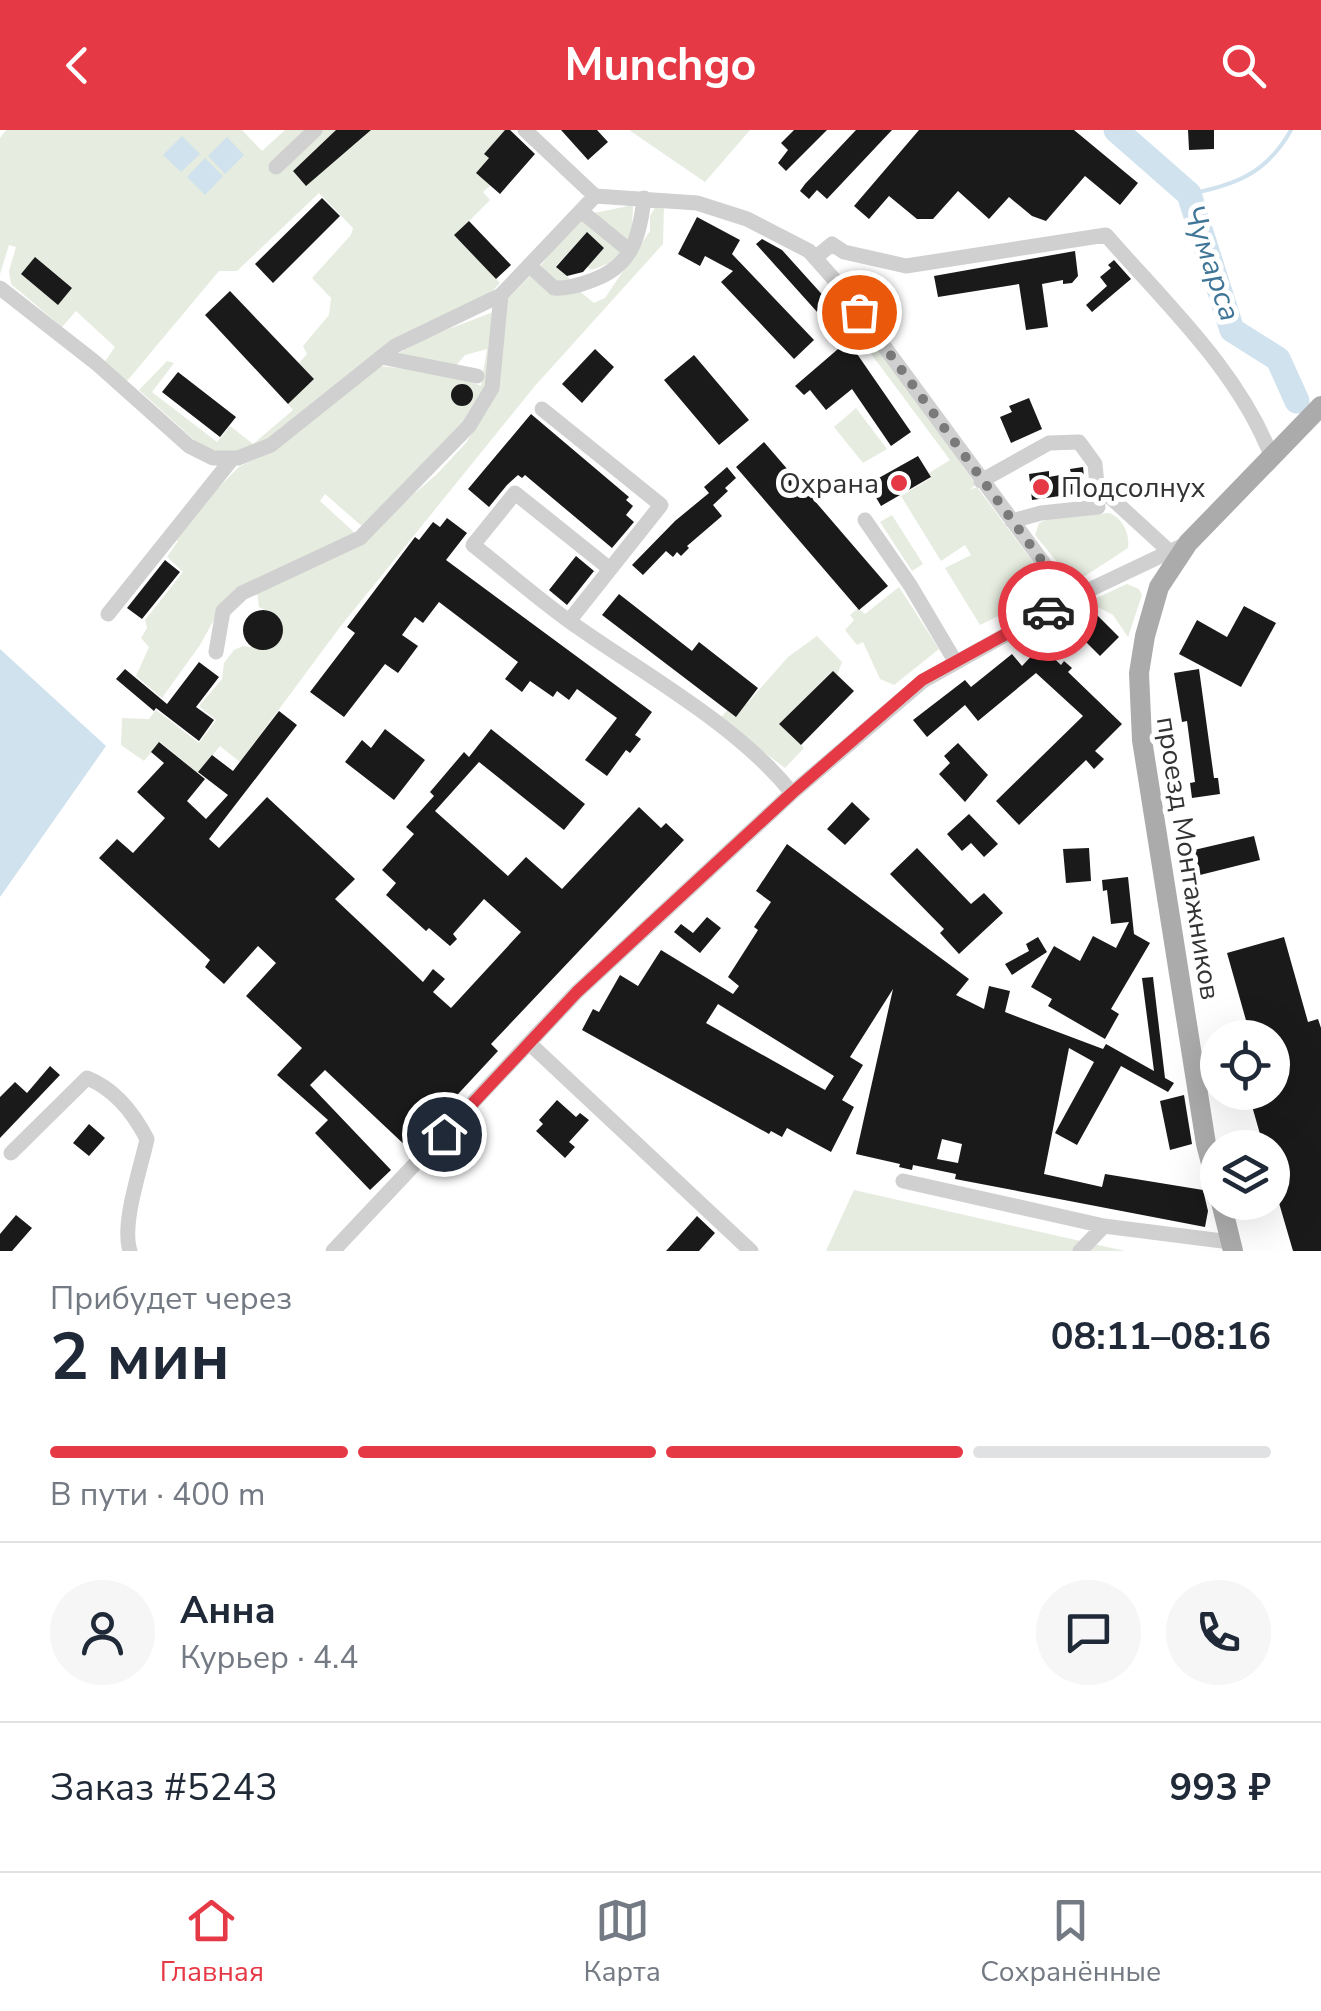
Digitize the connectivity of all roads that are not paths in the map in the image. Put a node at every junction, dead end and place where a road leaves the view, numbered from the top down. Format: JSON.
{"nodes":[{"id":1,"x":316,"y":130,"type":"edge"},
{"id":2,"x":525,"y":130,"type":"edge"},
{"id":3,"x":276,"y":167,"type":"dead end"},
{"id":4,"x":594,"y":196,"type":"junction"},
{"id":5,"x":644,"y":198,"type":"junction"},
{"id":6,"x":581,"y":210,"type":"junction"},
{"id":7,"x":630,"y":251,"type":"junction"},
{"id":8,"x":815,"y":258,"type":"junction"},
{"id":9,"x":529,"y":266,"type":"junction"},
{"id":10,"x":0,"y":288,"type":"edge"},
{"id":11,"x":501,"y":296,"type":"junction"},
{"id":12,"x":381,"y":357,"type":"junction"},
{"id":13,"x":477,"y":376,"type":"dead end"},
{"id":14,"x":1321,"y":406,"type":"edge"},
{"id":15,"x":542,"y":409,"type":"dead end"},
{"id":16,"x":1272,"y":458,"type":"junction"},
{"id":17,"x":232,"y":459,"type":"junction"},
{"id":18,"x":981,"y":481,"type":"junction"},
{"id":19,"x":1097,"y":485,"type":"junction"},
{"id":20,"x":865,"y":520,"type":"dead end"},
{"id":21,"x":1012,"y":521,"type":"junction"},
{"id":22,"x":1178,"y":547,"type":"junction"},
{"id":23,"x":610,"y":569,"type":"junction"},
{"id":24,"x":1070,"y":599,"type":"junction"},
{"id":25,"x":108,"y":614,"type":"dead end"},
{"id":26,"x":569,"y":620,"type":"junction"},
{"id":27,"x":216,"y":652,"type":"dead end"},
{"id":28,"x":955,"y":661,"type":"junction"},
{"id":29,"x":792,"y":793,"type":"junction"},
{"id":30,"x":529,"y":1043,"type":"junction"},
{"id":31,"x":1204,"y":1130,"type":"edge"},
{"id":32,"x":11,"y":1153,"type":"dead end"},
{"id":33,"x":903,"y":1181,"type":"dead end"},
{"id":34,"x":1226,"y":1220,"type":"edge"},
{"id":35,"x":1104,"y":1226,"type":"junction"},
{"id":36,"x":1232,"y":1246,"type":"edge"},
{"id":37,"x":130,"y":1251,"type":"edge"},
{"id":38,"x":333,"y":1251,"type":"edge"},
{"id":39,"x":751,"y":1251,"type":"edge"},
{"id":40,"x":1080,"y":1251,"type":"edge"}],
"edges":[{"from":1,"to":3,"type":"street"},
{"from":2,"to":4,"type":"street"},
{"from":4,"to":5,"type":"street"},
{"from":4,"to":6,"type":"street"},
{"from":5,"to":7,"type":"street"},
{"from":5,"to":8,"type":"street"},
{"from":6,"to":7,"type":"street"},
{"from":6,"to":9,"type":"street"},
{"from":7,"to":9,"type":"street"},
{"from":8,"to":16,"type":"street"},
{"from":8,"to":18,"type":"street"},
{"from":9,"to":11,"type":"street"},
{"from":10,"to":17,"type":"street"},
{"from":11,"to":12,"type":"street"},
{"from":11,"to":27,"type":"street"},
{"from":12,"to":13,"type":"street"},
{"from":12,"to":17,"type":"street"},
{"from":14,"to":16,"type":"main road","name":"проезд Монтажников"},
{"from":15,"to":23,"type":"street"},
{"from":16,"to":22,"type":"main road","name":"проезд Монтажников"},
{"from":17,"to":25,"type":"street"},
{"from":18,"to":19,"type":"street"},
{"from":18,"to":21,"type":"street"},
{"from":19,"to":21,"type":"street"},
{"from":19,"to":22,"type":"street"},
{"from":20,"to":28,"type":"street"},
{"from":21,"to":24,"type":"street"},
{"from":22,"to":24,"type":"street"},
{"from":22,"to":31,"type":"main road","name":"проезд Монтажников"},
{"from":23,"to":26,"type":"street"},
{"from":23,"to":26,"type":"street"},
{"from":24,"to":28,"type":"street"},
{"from":26,"to":29,"type":"street"},
{"from":28,"to":29,"type":"street"},
{"from":29,"to":30,"type":"street"},
{"from":30,"to":38,"type":"street"},
{"from":30,"to":39,"type":"street"},
{"from":32,"to":37,"type":"street"},
{"from":33,"to":35,"type":"street"},
{"from":34,"to":36,"type":"main road"},
{"from":35,"to":36,"type":"street"},
{"from":35,"to":40,"type":"street"}]}
